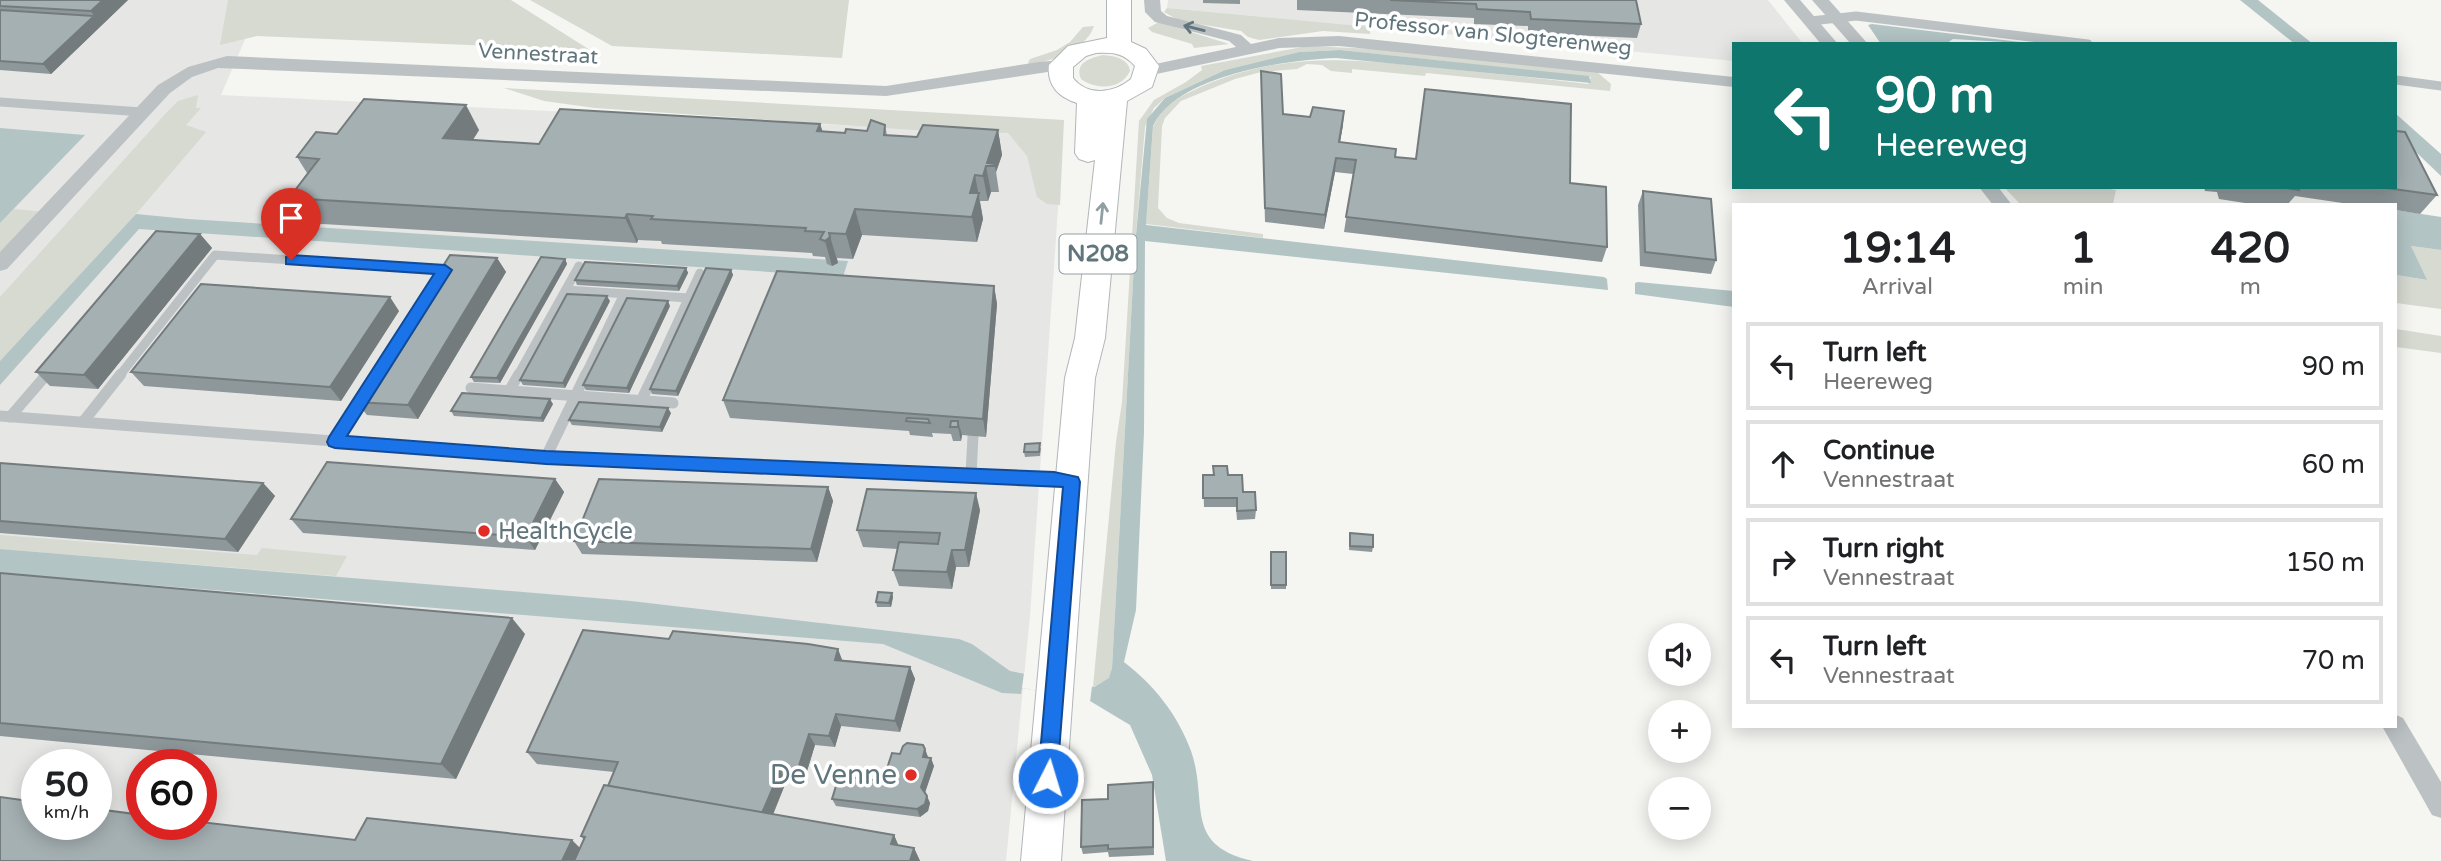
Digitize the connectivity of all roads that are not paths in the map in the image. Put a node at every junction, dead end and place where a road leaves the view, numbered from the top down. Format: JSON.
{"nodes":[{"id":1,"x":1100,"y":0,"type":"edge"},
{"id":2,"x":1119,"y":0,"type":"edge"},
{"id":3,"x":1152,"y":0,"type":"edge"},
{"id":4,"x":1792,"y":0,"type":"edge"},
{"id":5,"x":1820,"y":0,"type":"edge"},
{"id":6,"x":1835,"y":18,"type":"junction"},
{"id":7,"x":1811,"y":21,"type":"junction"},
{"id":8,"x":1828,"y":42,"type":"edge"},
{"id":9,"x":1858,"y":42,"type":"edge"},
{"id":10,"x":2071,"y":42,"type":"edge"},
{"id":11,"x":1247,"y":49,"type":"junction"},
{"id":12,"x":1126,"y":55,"type":"junction"},
{"id":13,"x":1060,"y":72,"type":"junction"},
{"id":14,"x":2397,"y":80,"type":"edge"},
{"id":15,"x":1732,"y":82,"type":"edge"},
{"id":16,"x":2441,"y":86,"type":"edge"},
{"id":17,"x":1102,"y":97,"type":"junction"},
{"id":18,"x":0,"y":102,"type":"edge"},
{"id":19,"x":142,"y":112,"type":"junction"},
{"id":20,"x":1990,"y":189,"type":"edge"},
{"id":21,"x":2001,"y":203,"type":"edge"},
{"id":22,"x":0,"y":264,"type":"edge"},
{"id":23,"x":579,"y":267,"type":"edge"},
{"id":24,"x":700,"y":273,"type":"edge"},
{"id":25,"x":437,"y":281,"type":"edge"},
{"id":26,"x":566,"y":290,"type":"junction"},
{"id":27,"x":624,"y":294,"type":"junction"},
{"id":28,"x":689,"y":298,"type":"junction"},
{"id":29,"x":62,"y":355,"type":"edge"},
{"id":30,"x":372,"y":384,"type":"edge"},
{"id":31,"x":471,"y":388,"type":"dead end"},
{"id":32,"x":509,"y":391,"type":"junction"},
{"id":33,"x":576,"y":396,"type":"junction"},
{"id":34,"x":641,"y":401,"type":"junction"},
{"id":35,"x":673,"y":403,"type":"dead end"},
{"id":36,"x":5,"y":416,"type":"edge"},
{"id":37,"x":83,"y":422,"type":"junction"},
{"id":38,"x":973,"y":436,"type":"edge"},
{"id":39,"x":335,"y":442,"type":"junction"},
{"id":40,"x":546,"y":457,"type":"junction"},
{"id":41,"x":971,"y":475,"type":"junction"},
{"id":42,"x":1072,"y":482,"type":"junction"},
{"id":43,"x":2395,"y":728,"type":"edge"},
{"id":44,"x":2441,"y":806,"type":"edge"},
{"id":45,"x":1041,"y":861,"type":"edge"}],
"edges":[{"from":1,"to":12,"type":"main road"},
{"from":2,"to":12,"type":"main road"},
{"from":11,"to":3,"type":"street","one_way":true},
{"from":4,"to":7,"type":"street"},
{"from":5,"to":6,"type":"street"},
{"from":6,"to":7,"type":"lane"},
{"from":6,"to":9,"type":"street"},
{"from":6,"to":10,"type":"lane"},
{"from":7,"to":8,"type":"street"},
{"from":11,"to":12,"type":"street","name":"Professor van Slogterenweg"},
{"from":11,"to":15,"type":"street","name":"Professor van Slogterenweg"},
{"from":12,"to":13,"type":"main road"},
{"from":12,"to":17,"type":"main road"},
{"from":13,"to":17,"type":"main road"},
{"from":13,"to":19,"type":"street","name":"Vennestraat"},
{"from":14,"to":16,"type":"lane"},
{"from":17,"to":42,"type":"main road","number":"N208"},
{"from":18,"to":19,"type":"lane"},
{"from":19,"to":22,"type":"street","name":"Vennestraat"},
{"from":20,"to":21,"type":"street"},
{"from":23,"to":26,"type":"lane"},
{"from":24,"to":28,"type":"lane"},
{"from":25,"to":37,"type":"lane"},
{"from":26,"to":27,"type":"lane"},
{"from":26,"to":32,"type":"lane"},
{"from":27,"to":28,"type":"lane"},
{"from":27,"to":33,"type":"lane"},
{"from":28,"to":34,"type":"lane"},
{"from":29,"to":36,"type":"lane"},
{"from":30,"to":39,"type":"lane"},
{"from":31,"to":32,"type":"lane"},
{"from":32,"to":33,"type":"lane"},
{"from":33,"to":34,"type":"lane"},
{"from":33,"to":40,"type":"lane"},
{"from":34,"to":35,"type":"lane"},
{"from":36,"to":37,"type":"lane"},
{"from":37,"to":39,"type":"lane"},
{"from":38,"to":41,"type":"lane"},
{"from":39,"to":40,"type":"lane"},
{"from":40,"to":41,"type":"lane"},
{"from":41,"to":42,"type":"lane"},
{"from":42,"to":45,"type":"main road","number":"N208"},
{"from":43,"to":44,"type":"street"}]}
